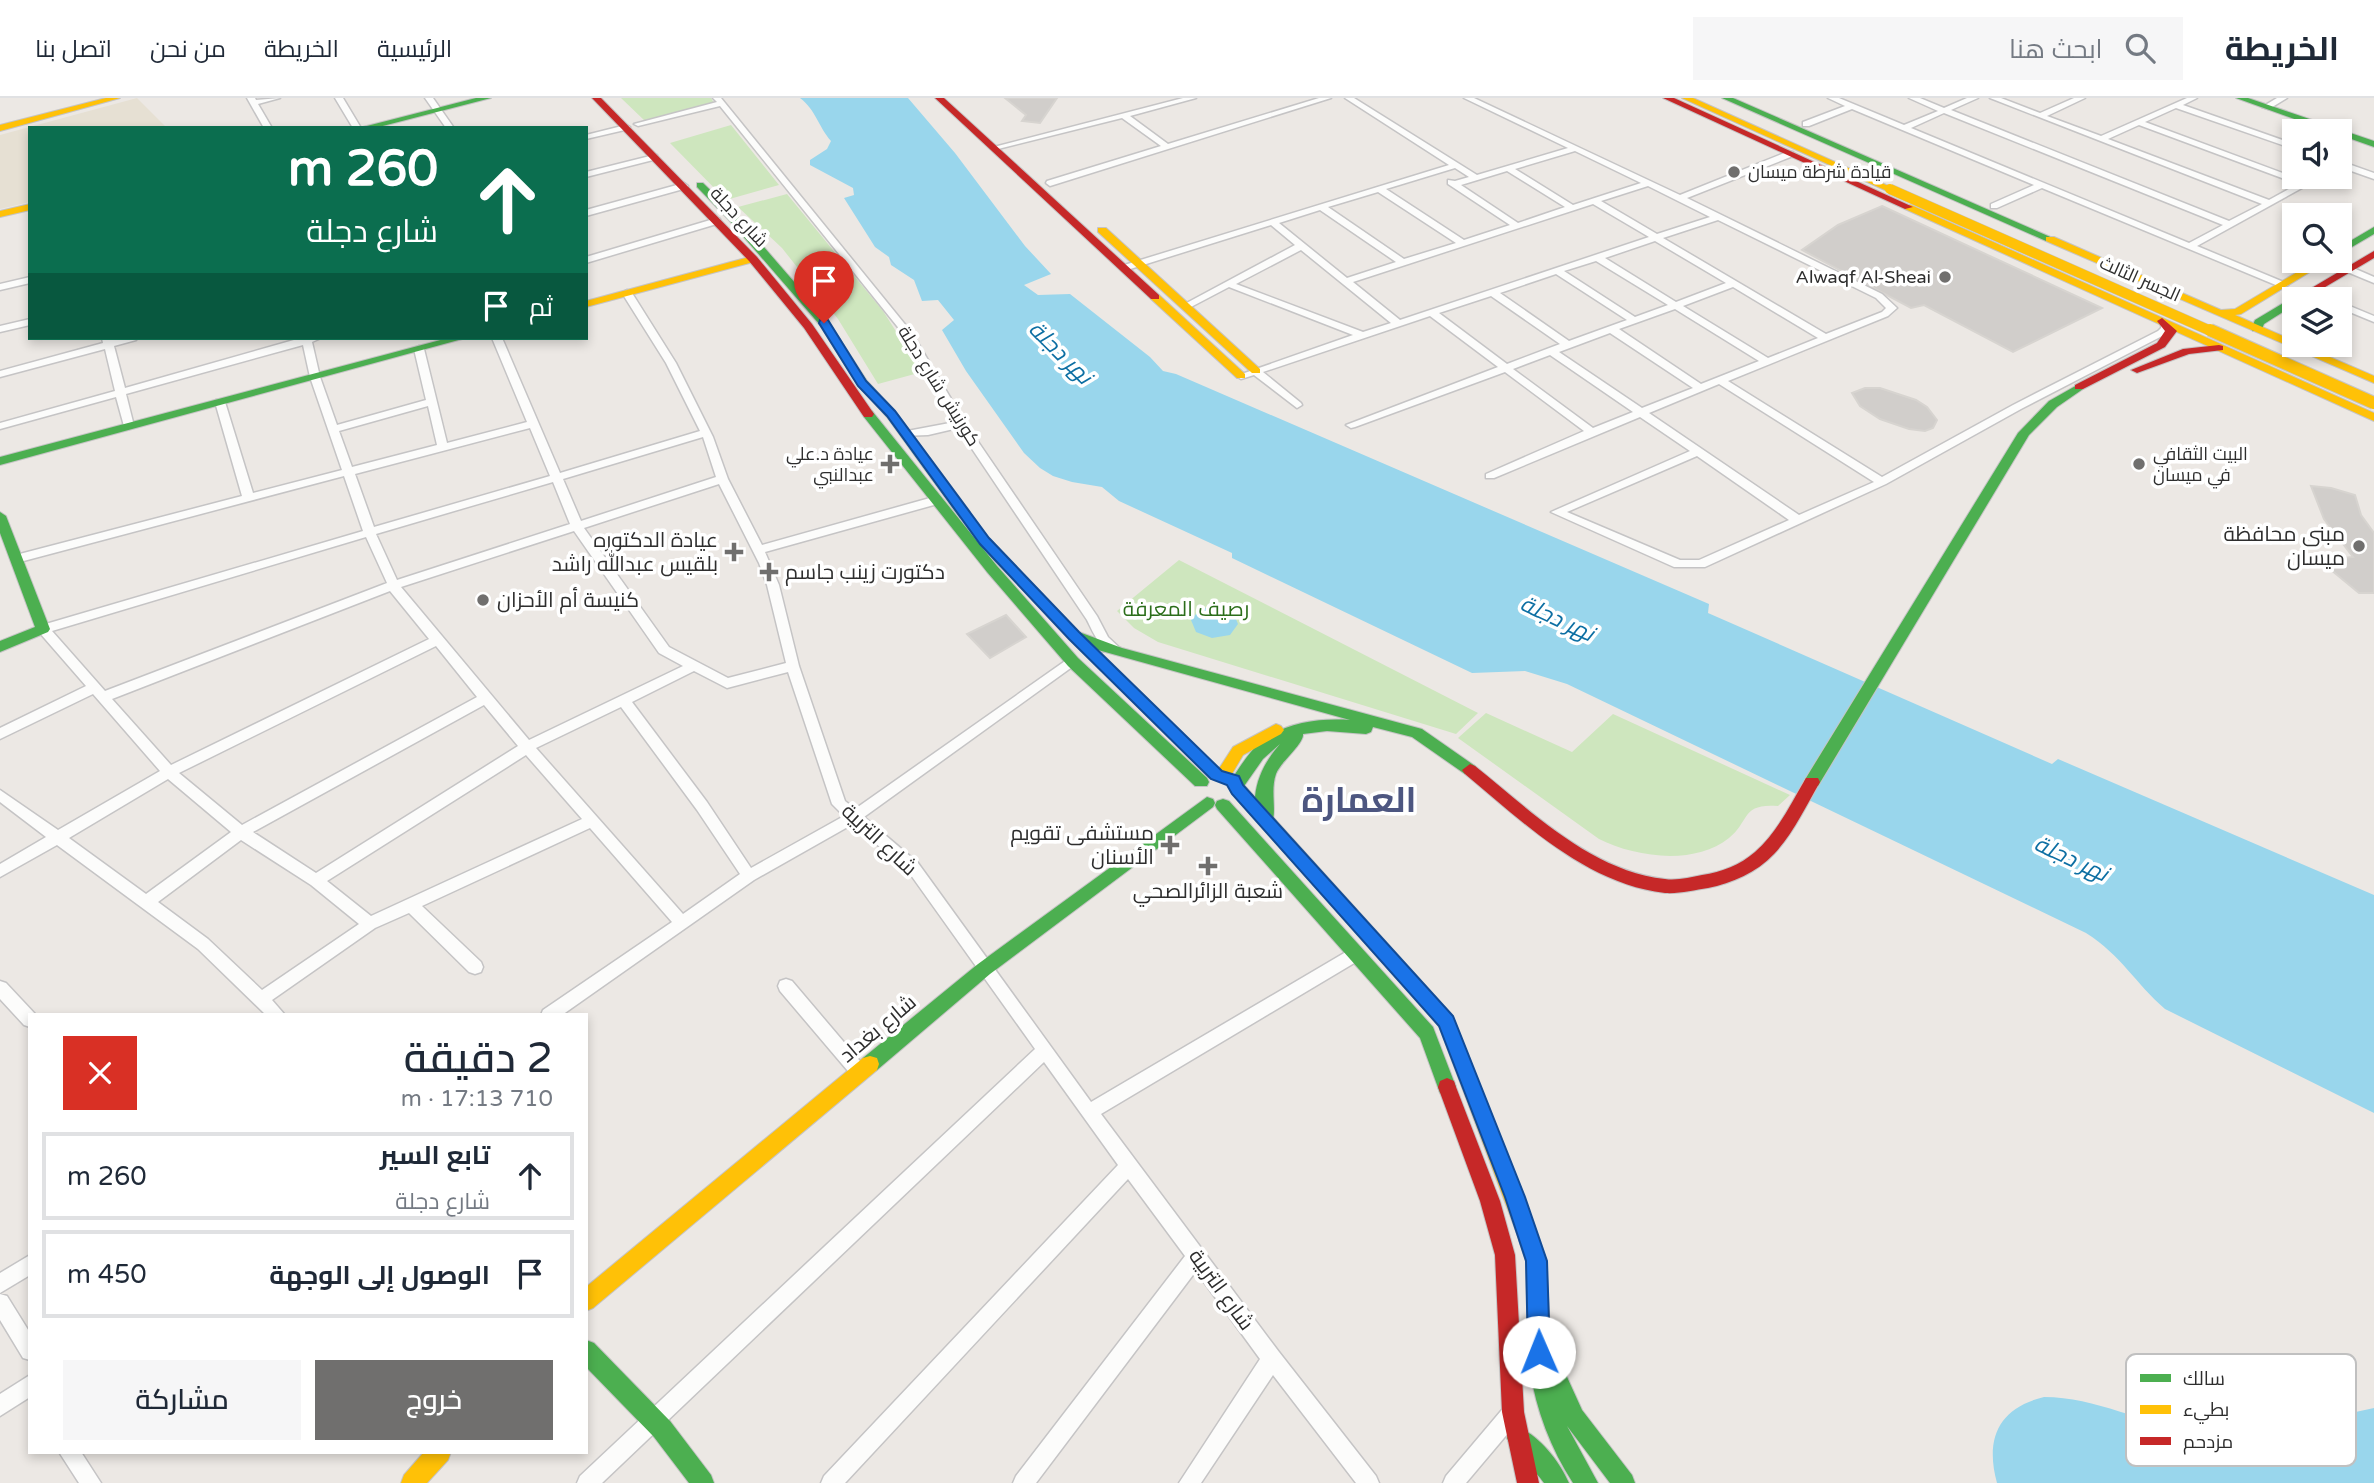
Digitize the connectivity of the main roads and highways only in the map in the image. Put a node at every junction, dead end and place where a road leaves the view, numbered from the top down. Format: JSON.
{"nodes":[{"id":1,"x":116,"y":98,"type":"edge"},
{"id":2,"x":487,"y":98,"type":"edge"},
{"id":3,"x":596,"y":98,"type":"edge"},
{"id":4,"x":611,"y":98,"type":"edge"},
{"id":5,"x":939,"y":98,"type":"edge"},
{"id":6,"x":956,"y":98,"type":"edge"},
{"id":7,"x":1667,"y":98,"type":"edge"},
{"id":8,"x":1745,"y":98,"type":"edge"},
{"id":9,"x":2240,"y":98,"type":"edge"},
{"id":10,"x":1706,"y":101,"type":"edge"},
{"id":11,"x":433,"y":104,"type":"edge"},
{"id":12,"x":2301,"y":119,"type":"edge"},
{"id":13,"x":632,"y":125,"type":"junction"},
{"id":14,"x":369,"y":126,"type":"edge"},
{"id":15,"x":0,"y":128,"type":"edge"},
{"id":16,"x":2352,"y":136,"type":"edge"},
{"id":17,"x":1835,"y":141,"type":"junction"},
{"id":18,"x":2372,"y":142,"type":"edge"},
{"id":19,"x":1001,"y":146,"type":"junction"},
{"id":20,"x":1896,"y":186,"type":"junction"},
{"id":21,"x":28,"y":207,"type":"edge"},
{"id":22,"x":0,"y":214,"type":"edge"},
{"id":23,"x":2374,"y":230,"type":"edge"},
{"id":24,"x":2352,"y":244,"type":"edge"},
{"id":25,"x":2374,"y":254,"type":"edge"},
{"id":26,"x":753,"y":259,"type":"junction"},
{"id":27,"x":2104,"y":263,"type":"junction"},
{"id":28,"x":1131,"y":266,"type":"junction"},
{"id":29,"x":2303,"y":273,"type":"edge"},
{"id":30,"x":2073,"y":281,"type":"junction"},
{"id":31,"x":2319,"y":287,"type":"edge"},
{"id":32,"x":2193,"y":302,"type":"junction"},
{"id":33,"x":588,"y":303,"type":"edge"},
{"id":34,"x":2282,"y":311,"type":"edge"},
{"id":35,"x":2236,"y":312,"type":"junction"},
{"id":36,"x":2219,"y":313,"type":"junction"},
{"id":37,"x":2162,"y":321,"type":"junction"},
{"id":38,"x":2259,"y":327,"type":"junction"},
{"id":39,"x":2282,"y":334,"type":"edge"},
{"id":40,"x":453,"y":340,"type":"edge"},
{"id":41,"x":2219,"y":348,"type":"junction"},
{"id":42,"x":2240,"y":357,"type":"junction"},
{"id":43,"x":2340,"y":357,"type":"edge"},
{"id":44,"x":2356,"y":372,"type":"junction"},
{"id":45,"x":2374,"y":372,"type":"edge"},
{"id":46,"x":2374,"y":380,"type":"edge"},
{"id":47,"x":2321,"y":392,"type":"junction"},
{"id":48,"x":2374,"y":392,"type":"edge"},
{"id":49,"x":2374,"y":404,"type":"edge"},
{"id":50,"x":2374,"y":417,"type":"edge"},
{"id":51,"x":2027,"y":435,"type":"junction"},
{"id":52,"x":0,"y":461,"type":"edge"},
{"id":53,"x":0,"y":516,"type":"edge"},
{"id":54,"x":1074,"y":635,"type":"junction"},
{"id":55,"x":0,"y":647,"type":"edge"},
{"id":56,"x":1362,"y":722,"type":"junction"},
{"id":57,"x":1307,"y":730,"type":"junction"},
{"id":58,"x":1219,"y":775,"type":"junction"},
{"id":59,"x":1201,"y":782,"type":"junction"},
{"id":60,"x":1237,"y":787,"type":"junction"},
{"id":61,"x":1207,"y":803,"type":"junction"},
{"id":62,"x":1223,"y":805,"type":"junction"},
{"id":63,"x":1267,"y":820,"type":"junction"},
{"id":64,"x":588,"y":1299,"type":"edge"},
{"id":65,"x":1539,"y":1332,"type":"junction"},
{"id":66,"x":588,"y":1353,"type":"edge"},
{"id":67,"x":1518,"y":1438,"type":"junction"},
{"id":68,"x":438,"y":1454,"type":"edge"},
{"id":69,"x":1585,"y":1481,"type":"edge"},
{"id":70,"x":1623,"y":1482,"type":"edge"},
{"id":71,"x":412,"y":1483,"type":"edge"},
{"id":72,"x":703,"y":1483,"type":"edge"},
{"id":73,"x":1528,"y":1483,"type":"edge"},
{"id":74,"x":1558,"y":1483,"type":"edge"}],
"edges":[{"from":1,"to":15,"type":"main road"},
{"from":2,"to":11,"type":"main road"},
{"from":3,"to":13,"type":"main road","name":"شارع دجلة"},
{"from":4,"to":13,"type":"main road","name":"شارع دجلة"},
{"from":5,"to":19,"type":"main road"},
{"from":6,"to":19,"type":"main road"},
{"from":7,"to":10,"type":"main road"},
{"from":8,"to":17,"type":"main road"},
{"from":9,"to":12,"type":"main road"},
{"from":10,"to":17,"type":"main road"},
{"from":10,"to":20,"type":"main road"},
{"from":10,"to":30,"type":"main road"},
{"from":11,"to":14,"type":"main road"},
{"from":13,"to":26,"type":"main road","name":"شارع دجلة"},
{"from":13,"to":54,"type":"main road","name":"شارع دجلة"},
{"from":16,"to":18,"type":"main road"},
{"from":17,"to":27,"type":"main road"},
{"from":17,"to":35,"type":"main road"},
{"from":19,"to":28,"type":"main road"},
{"from":19,"to":28,"type":"main road"},
{"from":20,"to":48,"type":"main road","name":"الجسر الثالث"},
{"from":20,"to":49,"type":"main road","name":"الجسر الثالث","bridge":true},
{"from":21,"to":22,"type":"main road"},
{"from":23,"to":24,"type":"main road"},
{"from":25,"to":31,"type":"main road"},
{"from":26,"to":33,"type":"main road"},
{"from":26,"to":59,"type":"main road","name":"شارع دجلة"},
{"from":27,"to":30,"type":"main road"},
{"from":27,"to":32,"type":"main road"},
{"from":28,"to":28,"type":"main road"},
{"from":29,"to":35,"type":"main road"},
{"from":30,"to":37,"type":"main road"},
{"from":32,"to":36,"type":"main road"},
{"from":32,"to":37,"type":"main road"},
{"from":34,"to":38,"type":"main road"},
{"from":35,"to":36,"type":"main road"},
{"from":35,"to":38,"type":"main road"},
{"from":36,"to":38,"type":"main road"},
{"from":37,"to":41,"type":"main road"},
{"from":37,"to":51,"type":"main road"},
{"from":38,"to":39,"type":"main road"},
{"from":38,"to":42,"type":"main road"},
{"from":38,"to":44,"type":"main road"},
{"from":40,"to":52,"type":"main road"},
{"from":41,"to":42,"type":"main road"},
{"from":41,"to":51,"type":"main road"},
{"from":42,"to":47,"type":"main road"},
{"from":43,"to":45,"type":"main road"},
{"from":44,"to":46,"type":"main road"},
{"from":44,"to":47,"type":"main road"},
{"from":47,"to":50,"type":"main road"},
{"from":51,"to":56,"type":"main road"},
{"from":53,"to":55,"type":"main road"},
{"from":54,"to":56,"type":"main road"},
{"from":54,"to":58,"type":"main road","name":"شارع دجلة"},
{"from":56,"to":57,"type":"main road"},
{"from":56,"to":58,"type":"main road"},
{"from":57,"to":60,"type":"main road"},
{"from":57,"to":63,"type":"main road"},
{"from":58,"to":59,"type":"main road"},
{"from":58,"to":60,"type":"main road"},
{"from":59,"to":61,"type":"main road"},
{"from":60,"to":62,"type":"main road"},
{"from":60,"to":63,"type":"main road"},
{"from":61,"to":62,"type":"main road"},
{"from":61,"to":64,"type":"main road","name":"شارع بغداد"},
{"from":62,"to":67,"type":"main road"},
{"from":63,"to":65,"type":"main road"},
{"from":65,"to":69,"type":"main road"},
{"from":65,"to":70,"type":"main road"},
{"from":66,"to":72,"type":"main road"},
{"from":67,"to":73,"type":"main road"},
{"from":67,"to":74,"type":"main road"},
{"from":68,"to":71,"type":"main road"}]}
